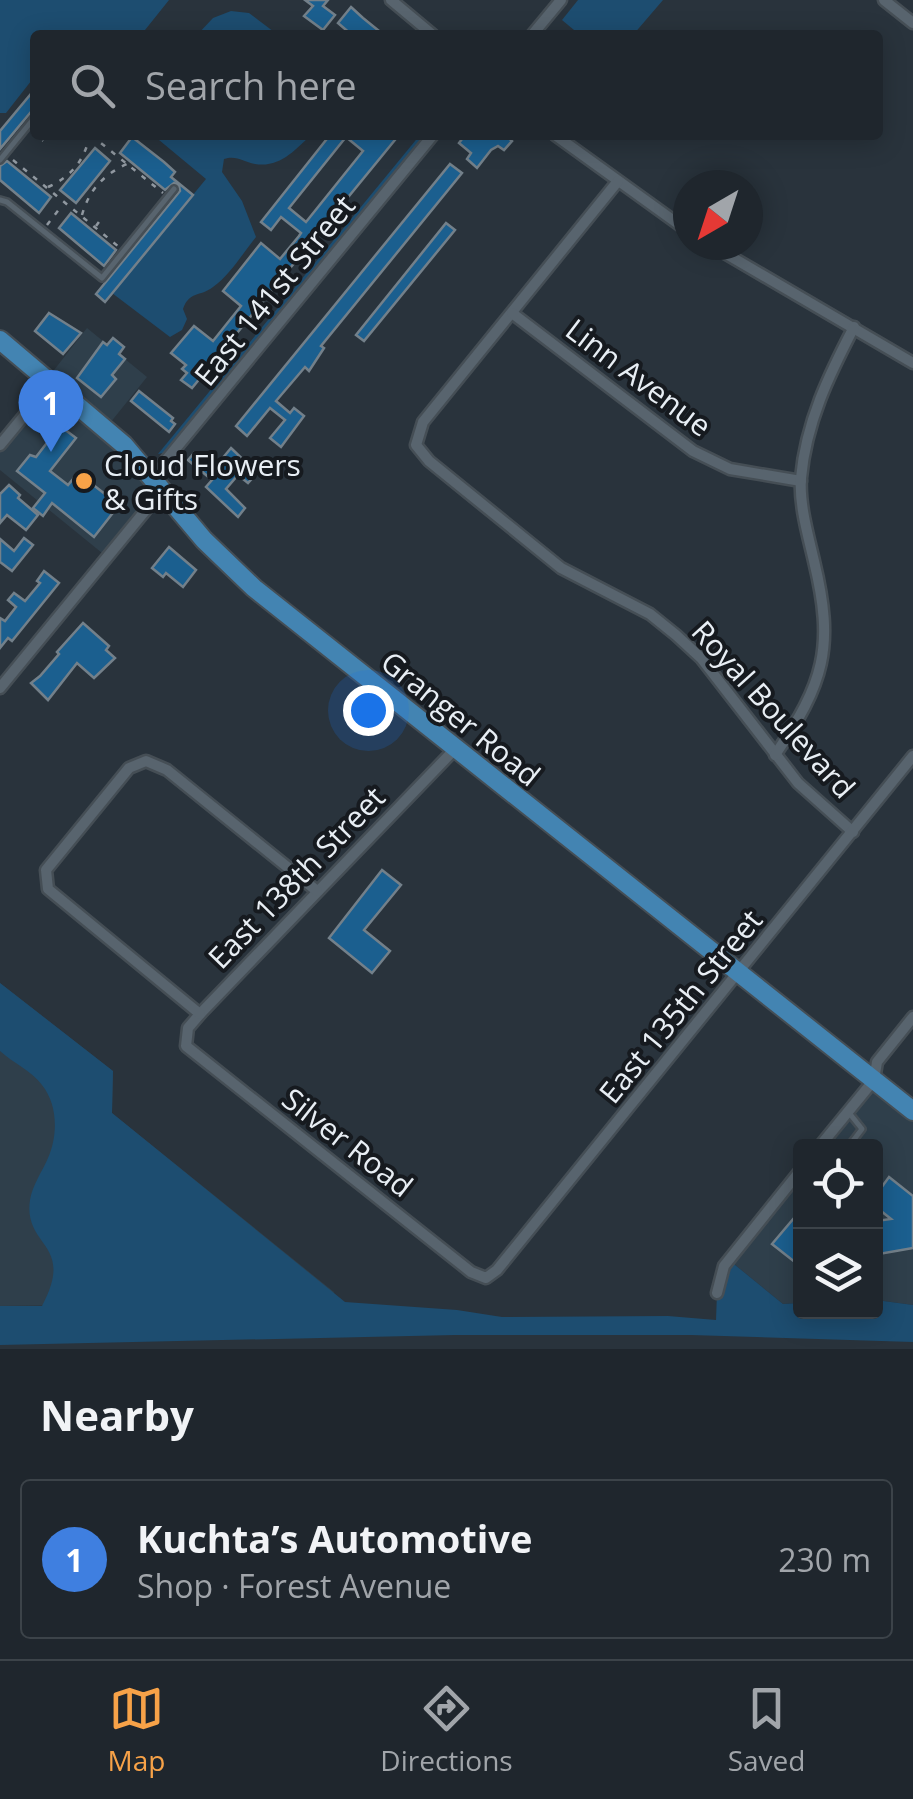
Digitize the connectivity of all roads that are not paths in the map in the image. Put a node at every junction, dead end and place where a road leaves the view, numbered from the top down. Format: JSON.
{"nodes":[{"id":1,"x":391,"y":0,"type":"edge"},
{"id":2,"x":561,"y":0,"type":"edge"},
{"id":3,"x":884,"y":0,"type":"edge"},
{"id":4,"x":913,"y":23,"type":"edge"},
{"id":5,"x":428,"y":30,"type":"edge"},
{"id":6,"x":536,"y":30,"type":"edge"},
{"id":7,"x":30,"y":123,"type":"edge"},
{"id":8,"x":429,"y":140,"type":"edge"},
{"id":9,"x":561,"y":140,"type":"edge"},
{"id":10,"x":2,"y":157,"type":"edge"},
{"id":11,"x":618,"y":181,"type":"junction"},
{"id":12,"x":174,"y":189,"type":"dead end"},
{"id":13,"x":0,"y":200,"type":"edge"},
{"id":14,"x":673,"y":220,"type":"edge"},
{"id":15,"x":737,"y":260,"type":"edge"},
{"id":16,"x":512,"y":312,"type":"junction"},
{"id":17,"x":854,"y":326,"type":"junction"},
{"id":18,"x":0,"y":340,"type":"edge"},
{"id":19,"x":913,"y":363,"type":"edge"},
{"id":20,"x":51,"y":383,"type":"junction"},
{"id":21,"x":0,"y":445,"type":"edge"},
{"id":22,"x":801,"y":481,"type":"junction"},
{"id":23,"x":158,"y":482,"type":"junction"},
{"id":24,"x":0,"y":688,"type":"edge"},
{"id":25,"x":455,"y":748,"type":"junction"},
{"id":26,"x":775,"y":755,"type":"junction"},
{"id":27,"x":913,"y":756,"type":"edge"},
{"id":28,"x":854,"y":832,"type":"junction"},
{"id":29,"x":316,"y":891,"type":"junction"},
{"id":30,"x":739,"y":972,"type":"junction"},
{"id":31,"x":200,"y":1014,"type":"junction"},
{"id":32,"x":913,"y":1016,"type":"edge"},
{"id":33,"x":186,"y":1046,"type":"joint"},
{"id":34,"x":874,"y":1080,"type":"junction"},
{"id":35,"x":913,"y":1111,"type":"edge"},
{"id":36,"x":848,"y":1112,"type":"junction"},
{"id":37,"x":826,"y":1139,"type":"edge"},
{"id":38,"x":855,"y":1139,"type":"edge"},
{"id":39,"x":793,"y":1180,"type":"edge"},
{"id":40,"x":478,"y":1278,"type":"joint"},
{"id":41,"x":717,"y":1294,"type":"dead end"}],
"edges":[{"from":1,"to":5,"type":"street"},
{"from":2,"to":6,"type":"street"},
{"from":3,"to":4,"type":"street"},
{"from":7,"to":10,"type":"lane"},
{"from":8,"to":23,"type":"street","name":"East 141st Street"},
{"from":9,"to":11,"type":"street"},
{"from":11,"to":14,"type":"street"},
{"from":11,"to":16,"type":"street"},
{"from":12,"to":13,"type":"lane"},
{"from":15,"to":17,"type":"street"},
{"from":16,"to":22,"type":"street","name":"Linn Avenue"},
{"from":16,"to":26,"type":"street","name":"Royal Boulevard"},
{"from":17,"to":19,"type":"street"},
{"from":17,"to":22,"type":"street"},
{"from":18,"to":20,"type":"main road","name":"Granger Road"},
{"from":20,"to":21,"type":"street"},
{"from":20,"to":23,"type":"main road","name":"Granger Road"},
{"from":22,"to":26,"type":"street"},
{"from":23,"to":24,"type":"street","name":"East 141st Street"},
{"from":23,"to":25,"type":"main road","name":"Granger Road"},
{"from":25,"to":29,"type":"street","name":"East 138th Street"},
{"from":25,"to":30,"type":"main road","name":"Granger Road"},
{"from":26,"to":28,"type":"street","name":"Royal Boulevard"},
{"from":27,"to":28,"type":"street","name":"East 135th Street"},
{"from":28,"to":30,"type":"street","name":"East 135th Street"},
{"from":29,"to":31,"type":"street","name":"East 138th Street"},
{"from":29,"to":31,"type":"street"},
{"from":30,"to":34,"type":"main road","name":"Granger Road"},
{"from":30,"to":40,"type":"street","name":"East 135th Street"},
{"from":31,"to":33,"type":"street","name":"East 138th Street"},
{"from":32,"to":34,"type":"street"},
{"from":33,"to":40,"type":"street","name":"Silver Road"},
{"from":34,"to":35,"type":"main road","name":"Granger Road"},
{"from":34,"to":36,"type":"street"},
{"from":36,"to":37,"type":"street"},
{"from":36,"to":38,"type":"lane"},
{"from":39,"to":41,"type":"street"}]}
